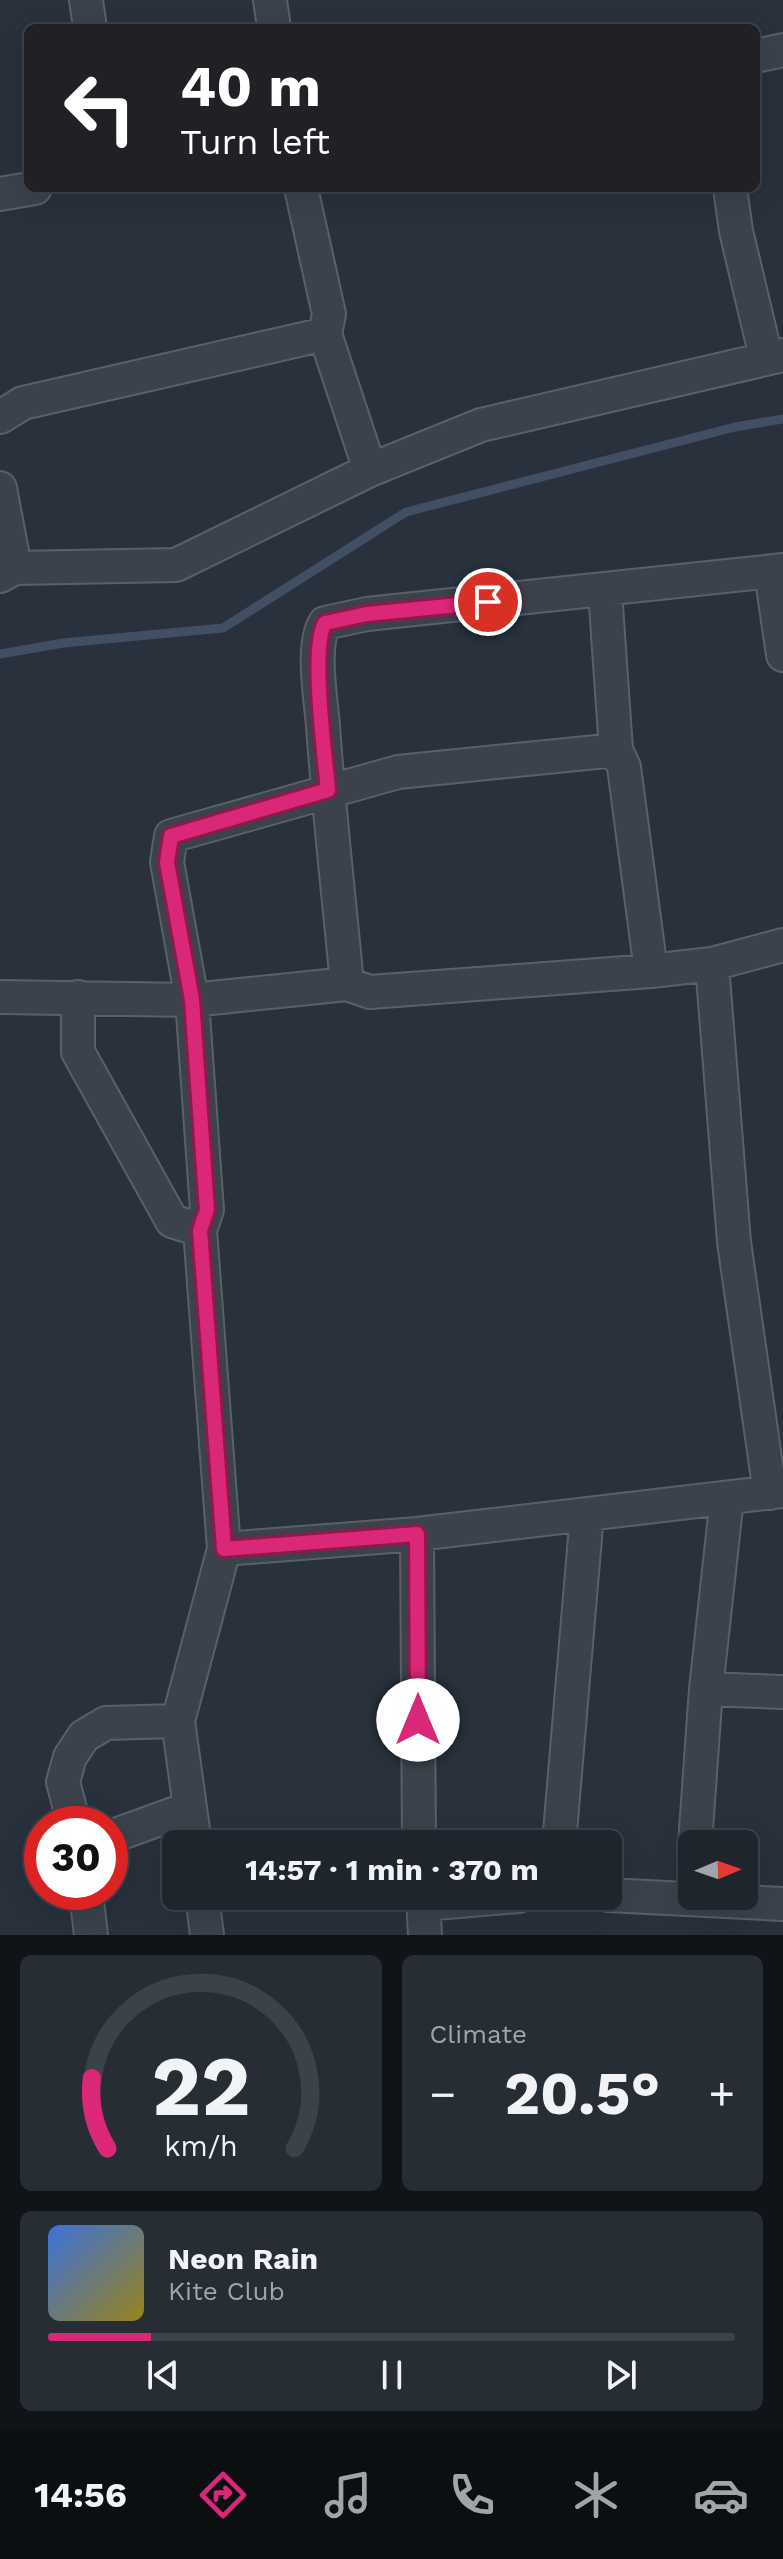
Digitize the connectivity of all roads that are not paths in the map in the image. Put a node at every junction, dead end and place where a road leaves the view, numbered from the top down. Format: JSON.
{"nodes":[{"id":1,"x":86,"y":0,"type":"edge"},
{"id":2,"x":270,"y":0,"type":"edge"},
{"id":3,"x":89,"y":24,"type":"edge"},
{"id":4,"x":273,"y":24,"type":"edge"},
{"id":5,"x":783,"y":50,"type":"edge"},
{"id":6,"x":760,"y":55,"type":"edge"},
{"id":7,"x":24,"y":190,"type":"edge"},
{"id":8,"x":302,"y":192,"type":"edge"},
{"id":9,"x":731,"y":192,"type":"edge"},
{"id":10,"x":0,"y":194,"type":"edge"},
{"id":11,"x":325,"y":334,"type":"junction"},
{"id":12,"x":774,"y":356,"type":"edge"},
{"id":13,"x":0,"y":417,"type":"edge"},
{"id":14,"x":370,"y":470,"type":"junction"},
{"id":15,"x":0,"y":488,"type":"edge"},
{"id":16,"x":777,"y":571,"type":"edge"},
{"id":17,"x":8,"y":572,"type":"edge"},
{"id":18,"x":605,"y":591,"type":"junction"},
{"id":19,"x":783,"y":655,"type":"edge"},
{"id":20,"x":616,"y":750,"type":"junction"},
{"id":21,"x":328,"y":790,"type":"junction"},
{"id":22,"x":783,"y":945,"type":"edge"},
{"id":23,"x":712,"y":964,"type":"junction"},
{"id":24,"x":651,"y":971,"type":"junction"},
{"id":25,"x":347,"y":984,"type":"junction"},
{"id":26,"x":0,"y":997,"type":"edge"},
{"id":27,"x":78,"y":997,"type":"junction"},
{"id":28,"x":192,"y":1000,"type":"junction"},
{"id":29,"x":200,"y":1230,"type":"junction"},
{"id":30,"x":777,"y":1492,"type":"edge"},
{"id":31,"x":727,"y":1498,"type":"junction"},
{"id":32,"x":587,"y":1514,"type":"junction"},
{"id":33,"x":417,"y":1534,"type":"junction"},
{"id":34,"x":224,"y":1549,"type":"junction"},
{"id":35,"x":706,"y":1689,"type":"junction"},
{"id":36,"x":783,"y":1692,"type":"edge"},
{"id":37,"x":178,"y":1721,"type":"junction"},
{"id":38,"x":69,"y":1806,"type":"edge"},
{"id":39,"x":190,"y":1808,"type":"junction"},
{"id":40,"x":128,"y":1830,"type":"edge"},
{"id":41,"x":193,"y":1830,"type":"edge"},
{"id":42,"x":419,"y":1830,"type":"edge"},
{"id":43,"x":560,"y":1830,"type":"edge"},
{"id":44,"x":696,"y":1830,"type":"edge"},
{"id":45,"x":678,"y":1892,"type":"edge"},
{"id":46,"x":622,"y":1894,"type":"edge"},
{"id":47,"x":758,"y":1901,"type":"edge"},
{"id":48,"x":783,"y":1904,"type":"edge"},
{"id":49,"x":88,"y":1910,"type":"edge"},
{"id":50,"x":204,"y":1910,"type":"edge"},
{"id":51,"x":91,"y":1935,"type":"edge"},
{"id":52,"x":207,"y":1935,"type":"edge"}],
"edges":[{"from":1,"to":3,"type":"street"},
{"from":2,"to":4,"type":"street"},
{"from":5,"to":6,"type":"street"},
{"from":7,"to":10,"type":"street"},
{"from":8,"to":11,"type":"street"},
{"from":9,"to":12,"type":"street"},
{"from":11,"to":13,"type":"street"},
{"from":11,"to":14,"type":"street"},
{"from":12,"to":14,"type":"street"},
{"from":14,"to":17,"type":"street"},
{"from":15,"to":17,"type":"street"},
{"from":16,"to":18,"type":"street"},
{"from":16,"to":19,"type":"street"},
{"from":18,"to":20,"type":"street"},
{"from":18,"to":21,"type":"street"},
{"from":20,"to":21,"type":"street"},
{"from":20,"to":24,"type":"street"},
{"from":21,"to":25,"type":"street"},
{"from":21,"to":28,"type":"street"},
{"from":22,"to":23,"type":"street"},
{"from":23,"to":24,"type":"street"},
{"from":23,"to":30,"type":"street"},
{"from":24,"to":25,"type":"street"},
{"from":25,"to":28,"type":"street"},
{"from":26,"to":27,"type":"street"},
{"from":27,"to":28,"type":"street"},
{"from":27,"to":29,"type":"street"},
{"from":28,"to":29,"type":"street"},
{"from":29,"to":34,"type":"street"},
{"from":30,"to":31,"type":"street"},
{"from":31,"to":32,"type":"street"},
{"from":31,"to":35,"type":"street"},
{"from":32,"to":33,"type":"street"},
{"from":32,"to":43,"type":"street"},
{"from":33,"to":34,"type":"street"},
{"from":33,"to":42,"type":"street"},
{"from":34,"to":37,"type":"street"},
{"from":35,"to":36,"type":"street"},
{"from":35,"to":44,"type":"street"},
{"from":37,"to":38,"type":"street"},
{"from":37,"to":39,"type":"street"},
{"from":39,"to":40,"type":"street"},
{"from":39,"to":41,"type":"street"},
{"from":45,"to":46,"type":"street"},
{"from":47,"to":48,"type":"street"},
{"from":49,"to":51,"type":"street"},
{"from":50,"to":52,"type":"street"}]}
